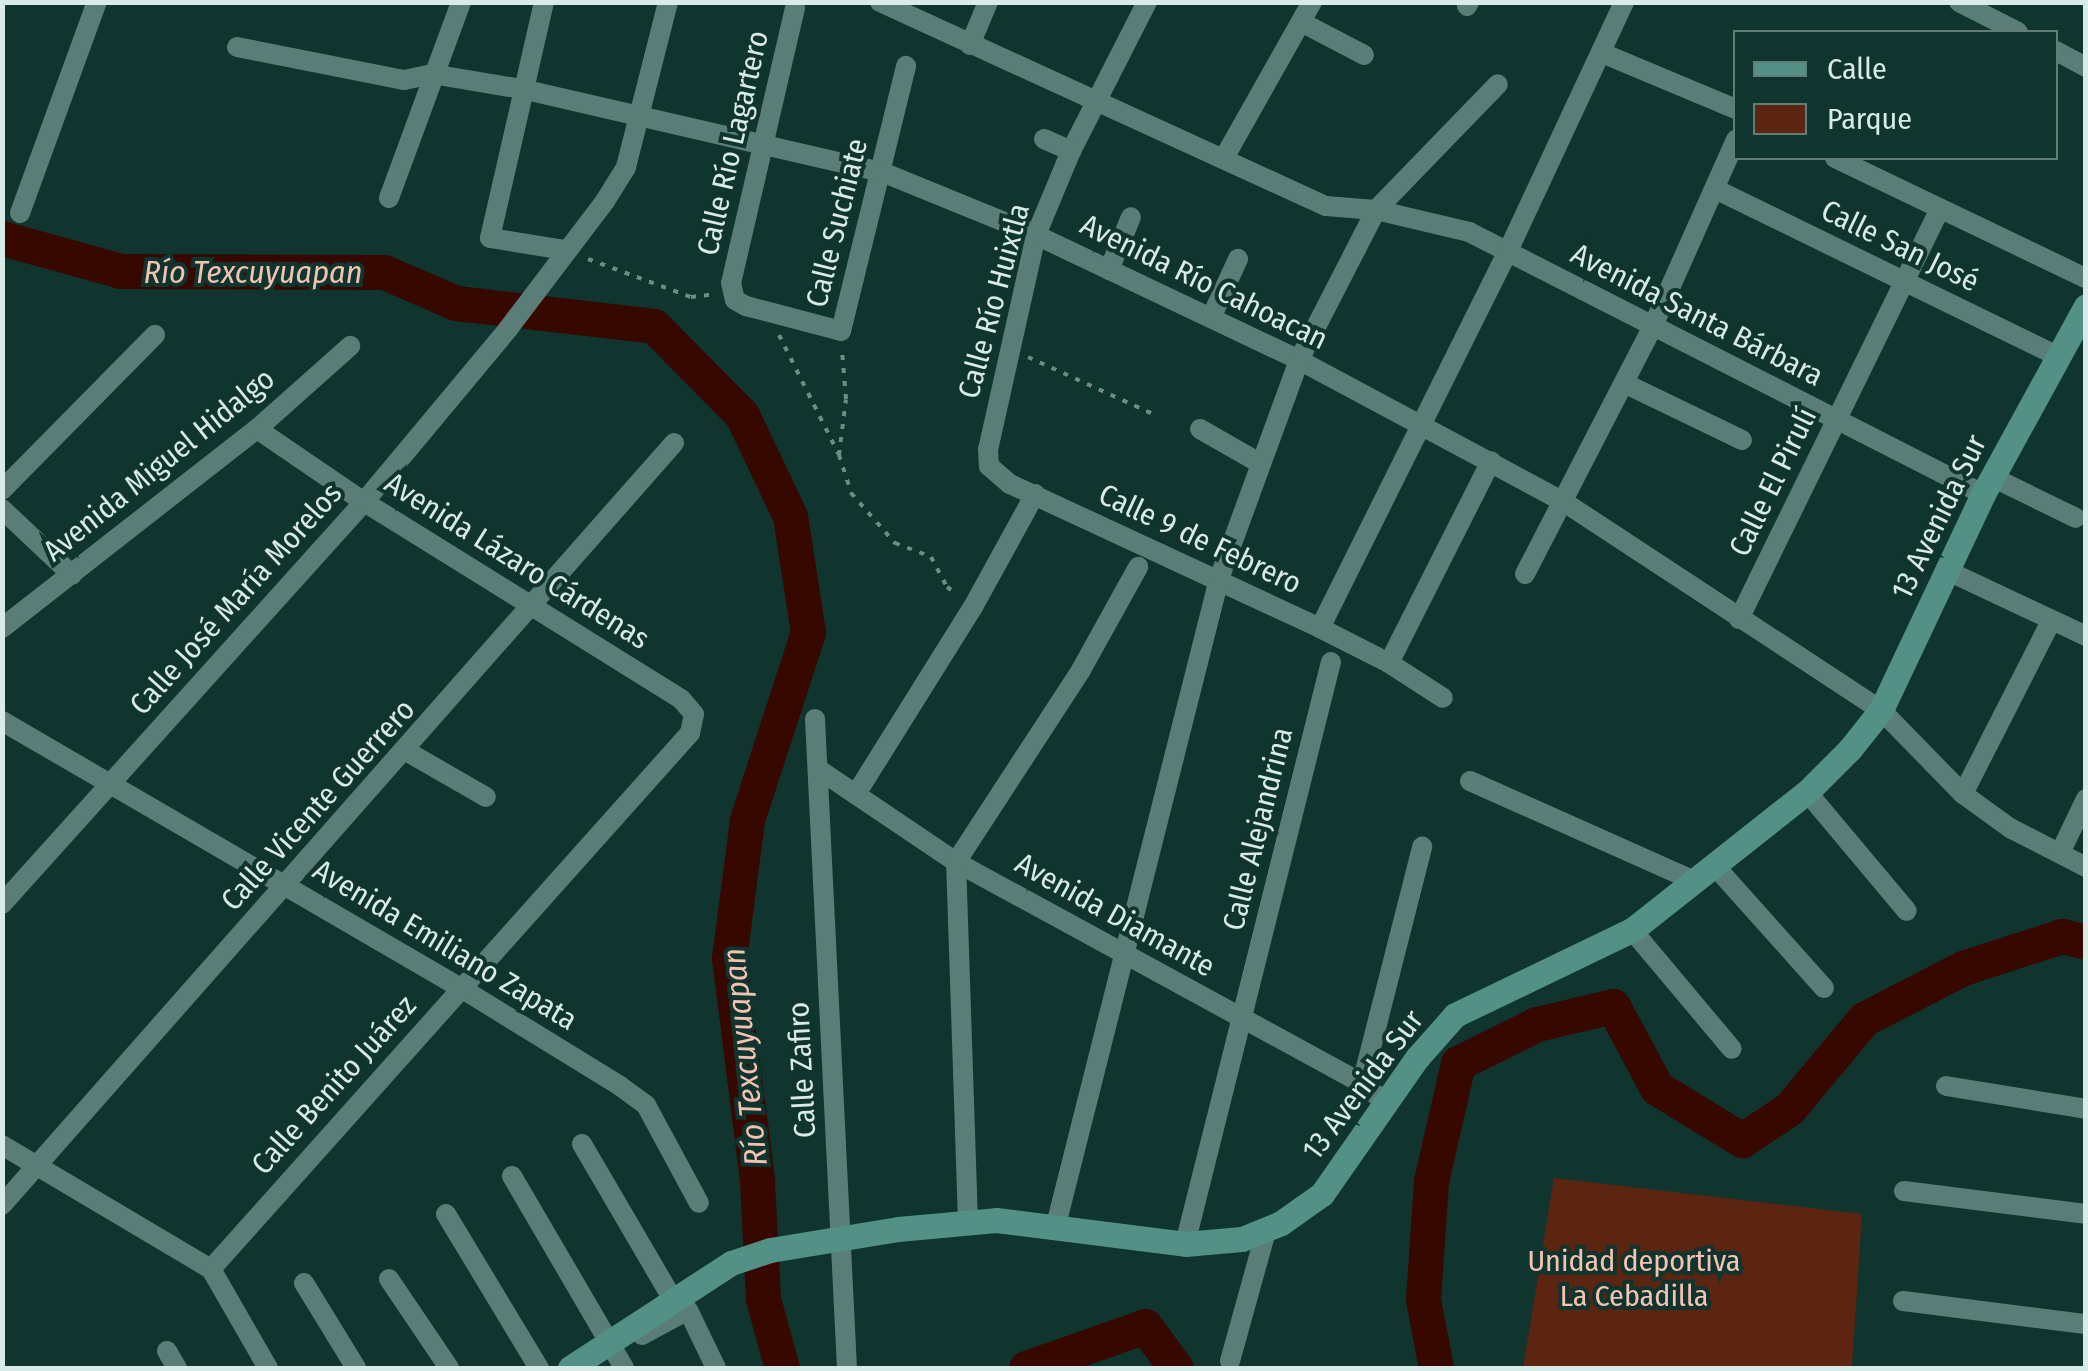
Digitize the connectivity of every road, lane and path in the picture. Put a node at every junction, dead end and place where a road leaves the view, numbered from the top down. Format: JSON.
{"nodes":[{"id":1,"x":97,"y":2,"type":"edge"},
{"id":2,"x":461,"y":2,"type":"edge"},
{"id":3,"x":544,"y":2,"type":"edge"},
{"id":4,"x":668,"y":2,"type":"edge"},
{"id":5,"x":880,"y":2,"type":"edge"},
{"id":6,"x":988,"y":2,"type":"edge"},
{"id":7,"x":1147,"y":2,"type":"edge"},
{"id":8,"x":1312,"y":2,"type":"edge"},
{"id":9,"x":1624,"y":2,"type":"edge"},
{"id":10,"x":1959,"y":2,"type":"edge"},
{"id":11,"x":795,"y":8,"type":"dead end"},
{"id":12,"x":1300,"y":22,"type":"junction"},
{"id":13,"x":2014,"y":30,"type":"edge"},
{"id":14,"x":970,"y":44,"type":"junction"},
{"id":15,"x":237,"y":47,"type":"dead end"},
{"id":16,"x":1602,"y":53,"type":"junction"},
{"id":17,"x":2058,"y":53,"type":"edge"},
{"id":18,"x":1364,"y":55,"type":"dead end"},
{"id":19,"x":906,"y":66,"type":"dead end"},
{"id":20,"x":2086,"y":66,"type":"edge"},
{"id":21,"x":432,"y":74,"type":"junction"},
{"id":22,"x":1498,"y":84,"type":"dead end"},
{"id":23,"x":522,"y":89,"type":"junction"},
{"id":24,"x":1097,"y":102,"type":"junction"},
{"id":25,"x":1733,"y":108,"type":"edge"},
{"id":26,"x":641,"y":118,"type":"junction"},
{"id":27,"x":1044,"y":140,"type":"dead end"},
{"id":28,"x":761,"y":144,"type":"junction"},
{"id":29,"x":1733,"y":147,"type":"edge"},
{"id":30,"x":1071,"y":151,"type":"junction"},
{"id":31,"x":1224,"y":158,"type":"junction"},
{"id":32,"x":1839,"y":160,"type":"edge"},
{"id":33,"x":882,"y":172,"type":"junction"},
{"id":34,"x":1715,"y":190,"type":"junction"},
{"id":35,"x":388,"y":198,"type":"dead end"},
{"id":36,"x":1940,"y":209,"type":"junction"},
{"id":37,"x":1376,"y":210,"type":"junction"},
{"id":38,"x":20,"y":213,"type":"dead end"},
{"id":39,"x":1131,"y":217,"type":"dead end"},
{"id":40,"x":1036,"y":235,"type":"junction"},
{"id":41,"x":564,"y":250,"type":"junction"},
{"id":42,"x":1508,"y":251,"type":"junction"},
{"id":43,"x":1238,"y":259,"type":"dead end"},
{"id":44,"x":1109,"y":270,"type":"junction"},
{"id":45,"x":2086,"y":278,"type":"edge"},
{"id":46,"x":1905,"y":282,"type":"junction"},
{"id":47,"x":735,"y":300,"type":"junction"},
{"id":48,"x":2086,"y":306,"type":"edge"},
{"id":49,"x":768,"y":312,"type":"junction"},
{"id":50,"x":1211,"y":318,"type":"junction"},
{"id":51,"x":1653,"y":326,"type":"junction"},
{"id":52,"x":841,"y":330,"type":"junction"},
{"id":53,"x":155,"y":335,"type":"dead end"},
{"id":54,"x":350,"y":346,"type":"dead end"},
{"id":55,"x":1010,"y":349,"type":"junction"},
{"id":56,"x":2058,"y":356,"type":"junction"},
{"id":57,"x":1298,"y":360,"type":"junction"},
{"id":58,"x":1624,"y":383,"type":"junction"},
{"id":59,"x":1153,"y":414,"type":"dead end"},
{"id":60,"x":1838,"y":420,"type":"junction"},
{"id":61,"x":1423,"y":424,"type":"junction"},
{"id":62,"x":257,"y":429,"type":"junction"},
{"id":63,"x":1200,"y":429,"type":"dead end"},
{"id":64,"x":1742,"y":440,"type":"dead end"},
{"id":65,"x":674,"y":442,"type":"dead end"},
{"id":66,"x":839,"y":455,"type":"junction"},
{"id":67,"x":1492,"y":461,"type":"junction"},
{"id":68,"x":1261,"y":464,"type":"junction"},
{"id":69,"x":990,"y":466,"type":"joint"},
{"id":70,"x":1988,"y":486,"type":"junction"},
{"id":71,"x":2,"y":490,"type":"edge"},
{"id":72,"x":1034,"y":494,"type":"junction"},
{"id":73,"x":364,"y":502,"type":"junction"},
{"id":74,"x":1564,"y":502,"type":"junction"},
{"id":75,"x":2,"y":510,"type":"edge"},
{"id":76,"x":2076,"y":518,"type":"dead end"},
{"id":77,"x":1138,"y":568,"type":"dead end"},
{"id":78,"x":1948,"y":570,"type":"junction"},
{"id":79,"x":1526,"y":574,"type":"dead end"},
{"id":80,"x":72,"y":575,"type":"junction"},
{"id":81,"x":1219,"y":579,"type":"junction"},
{"id":82,"x":535,"y":606,"type":"junction"},
{"id":83,"x":972,"y":606,"type":"junction"},
{"id":84,"x":1739,"y":619,"type":"junction"},
{"id":85,"x":2050,"y":621,"type":"junction"},
{"id":86,"x":2,"y":628,"type":"edge"},
{"id":87,"x":1320,"y":628,"type":"junction"},
{"id":88,"x":2086,"y":636,"type":"edge"},
{"id":89,"x":1331,"y":662,"type":"dead end"},
{"id":90,"x":1389,"y":663,"type":"junction"},
{"id":91,"x":1443,"y":698,"type":"dead end"},
{"id":92,"x":1882,"y":710,"type":"junction"},
{"id":93,"x":694,"y":714,"type":"joint"},
{"id":94,"x":815,"y":719,"type":"dead end"},
{"id":95,"x":2,"y":721,"type":"edge"},
{"id":96,"x":406,"y":751,"type":"junction"},
{"id":97,"x":818,"y":769,"type":"junction"},
{"id":98,"x":1470,"y":781,"type":"dead end"},
{"id":99,"x":111,"y":782,"type":"junction"},
{"id":100,"x":1807,"y":792,"type":"junction"},
{"id":101,"x":856,"y":794,"type":"junction"},
{"id":102,"x":1963,"y":794,"type":"junction"},
{"id":103,"x":486,"y":797,"type":"dead end"},
{"id":104,"x":2086,"y":800,"type":"edge"},
{"id":105,"x":1422,"y":847,"type":"dead end"},
{"id":106,"x":2060,"y":853,"type":"junction"},
{"id":107,"x":956,"y":862,"type":"junction"},
{"id":108,"x":2086,"y":867,"type":"edge"},
{"id":109,"x":1704,"y":873,"type":"junction"},
{"id":110,"x":287,"y":885,"type":"junction"},
{"id":111,"x":2,"y":904,"type":"edge"},
{"id":112,"x":1907,"y":911,"type":"dead end"},
{"id":113,"x":1632,"y":930,"type":"junction"},
{"id":114,"x":1122,"y":954,"type":"junction"},
{"id":115,"x":461,"y":988,"type":"junction"},
{"id":116,"x":1824,"y":988,"type":"dead end"},
{"id":117,"x":1240,"y":1018,"type":"junction"},
{"id":118,"x":1732,"y":1049,"type":"dead end"},
{"id":119,"x":1362,"y":1083,"type":"junction"},
{"id":120,"x":1946,"y":1086,"type":"dead end"},
{"id":121,"x":1388,"y":1105,"type":"junction"},
{"id":122,"x":2086,"y":1109,"type":"edge"},
{"id":123,"x":582,"y":1144,"type":"dead end"},
{"id":124,"x":2,"y":1145,"type":"edge"},
{"id":125,"x":38,"y":1165,"type":"junction"},
{"id":126,"x":512,"y":1176,"type":"dead end"},
{"id":127,"x":1904,"y":1192,"type":"dead end"},
{"id":128,"x":698,"y":1203,"type":"dead end"},
{"id":129,"x":2,"y":1205,"type":"edge"},
{"id":130,"x":446,"y":1214,"type":"dead end"},
{"id":131,"x":2086,"y":1214,"type":"edge"},
{"id":132,"x":968,"y":1222,"type":"junction"},
{"id":133,"x":1056,"y":1225,"type":"junction"},
{"id":134,"x":1266,"y":1231,"type":"junction"},
{"id":135,"x":839,"y":1238,"type":"junction"},
{"id":136,"x":1185,"y":1244,"type":"junction"},
{"id":137,"x":211,"y":1269,"type":"junction"},
{"id":138,"x":389,"y":1279,"type":"dead end"},
{"id":139,"x":304,"y":1282,"type":"dead end"},
{"id":140,"x":1903,"y":1301,"type":"dead end"},
{"id":141,"x":680,"y":1304,"type":"junction"},
{"id":142,"x":2086,"y":1324,"type":"edge"},
{"id":143,"x":616,"y":1353,"type":"edge"},
{"id":144,"x":1230,"y":1361,"type":"dead end"},
{"id":145,"x":268,"y":1368,"type":"edge"},
{"id":146,"x":356,"y":1368,"type":"edge"},
{"id":147,"x":449,"y":1368,"type":"edge"},
{"id":148,"x":540,"y":1368,"type":"edge"},
{"id":149,"x":570,"y":1368,"type":"edge"},
{"id":150,"x":716,"y":1368,"type":"edge"},
{"id":151,"x":847,"y":1368,"type":"edge"}],
"edges":[{"from":1,"to":38,"type":"street"},
{"from":2,"to":21,"type":"street"},
{"from":3,"to":23,"type":"street"},
{"from":4,"to":26,"type":"street","name":"Calle José María Morelos"},
{"from":5,"to":14,"type":"street","name":"Avenida Santa Bárbara"},
{"from":6,"to":14,"type":"street"},
{"from":7,"to":24,"type":"street","name":"Calle Río Huixtla"},
{"from":8,"to":12,"type":"street"},
{"from":9,"to":16,"type":"street"},
{"from":10,"to":13,"type":"street"},
{"from":11,"to":28,"type":"street","name":"Calle Río Lagartero"},
{"from":12,"to":18,"type":"street"},
{"from":12,"to":31,"type":"street"},
{"from":14,"to":24,"type":"street","name":"Avenida Santa Bárbara"},
{"from":15,"to":21,"type":"street","name":"Avenida Río Cahoacan"},
{"from":16,"to":25,"type":"street"},
{"from":16,"to":42,"type":"street"},
{"from":17,"to":20,"type":"street"},
{"from":19,"to":33,"type":"street","name":"Calle Suchiate"},
{"from":21,"to":23,"type":"street","name":"Avenida Río Cahoacan"},
{"from":21,"to":35,"type":"street"},
{"from":22,"to":37,"type":"street"},
{"from":23,"to":26,"type":"street","name":"Avenida Río Cahoacan"},
{"from":23,"to":41,"type":"street"},
{"from":24,"to":30,"type":"street","name":"Calle Río Huixtla"},
{"from":24,"to":31,"type":"street","name":"Avenida Santa Bárbara"},
{"from":26,"to":28,"type":"street","name":"Avenida Río Cahoacan"},
{"from":26,"to":41,"type":"street","name":"Calle José María Morelos"},
{"from":27,"to":30,"type":"street"},
{"from":28,"to":33,"type":"street","name":"Avenida Río Cahoacan"},
{"from":28,"to":47,"type":"street","name":"Calle Río Lagartero"},
{"from":29,"to":34,"type":"street"},
{"from":30,"to":40,"type":"street","name":"Calle Río Huixtla"},
{"from":31,"to":37,"type":"street","name":"Avenida Santa Bárbara"},
{"from":32,"to":36,"type":"street"},
{"from":33,"to":40,"type":"street","name":"Avenida Río Cahoacan"},
{"from":33,"to":52,"type":"street","name":"Calle Suchiate"},
{"from":34,"to":46,"type":"street","name":"Calle San José"},
{"from":34,"to":51,"type":"street"},
{"from":36,"to":45,"type":"street"},
{"from":36,"to":46,"type":"street","name":"Calle El Pirulí"},
{"from":37,"to":42,"type":"street","name":"Avenida Santa Bárbara"},
{"from":37,"to":57,"type":"street"},
{"from":39,"to":44,"type":"street"},
{"from":40,"to":44,"type":"street","name":"Avenida Río Cahoacan"},
{"from":40,"to":55,"type":"street","name":"Calle Río Huixtla"},
{"from":41,"to":47,"type":"path"},
{"from":41,"to":73,"type":"street","name":"Calle José María Morelos"},
{"from":42,"to":51,"type":"street","name":"Avenida Santa Bárbara"},
{"from":42,"to":61,"type":"street"},
{"from":43,"to":50,"type":"street"},
{"from":44,"to":50,"type":"street","name":"Avenida Río Cahoacan"},
{"from":46,"to":56,"type":"street","name":"Calle San José"},
{"from":46,"to":60,"type":"street","name":"Calle El Pirulí"},
{"from":47,"to":49,"type":"street","name":"Calle Río Lagartero"},
{"from":48,"to":56,"type":"street","name":"13 Avenida Sur"},
{"from":49,"to":52,"type":"street","name":"Calle Río Lagartero"},
{"from":49,"to":66,"type":"path"},
{"from":50,"to":57,"type":"street","name":"Avenida Río Cahoacan"},
{"from":51,"to":58,"type":"street"},
{"from":51,"to":60,"type":"street","name":"Avenida Santa Bárbara"},
{"from":52,"to":66,"type":"path","name":"Calle Suchiate"},
{"from":53,"to":71,"type":"street"},
{"from":54,"to":62,"type":"street","name":"Avenida Miguel Hidalgo"},
{"from":55,"to":59,"type":"path"},
{"from":55,"to":69,"type":"street","name":"Calle Río Huixtla"},
{"from":56,"to":70,"type":"street","name":"13 Avenida Sur"},
{"from":57,"to":61,"type":"street","name":"Avenida Río Cahoacan"},
{"from":57,"to":68,"type":"street"},
{"from":58,"to":64,"type":"street"},
{"from":58,"to":74,"type":"street"},
{"from":60,"to":70,"type":"street","name":"Avenida Santa Bárbara"},
{"from":60,"to":84,"type":"street","name":"Calle El Pirulí"},
{"from":61,"to":67,"type":"street","name":"Avenida Río Cahoacan"},
{"from":61,"to":87,"type":"street"},
{"from":62,"to":73,"type":"street","name":"Avenida Lázaro Cárdenas"},
{"from":62,"to":80,"type":"street","name":"Avenida Miguel Hidalgo"},
{"from":63,"to":68,"type":"street"},
{"from":65,"to":82,"type":"street","name":"Calle Vicente Guerrero"},
{"from":66,"to":83,"type":"path"},
{"from":67,"to":74,"type":"street","name":"Avenida Río Cahoacan"},
{"from":67,"to":90,"type":"street"},
{"from":68,"to":81,"type":"street"},
{"from":69,"to":72,"type":"street","name":"Calle 9 de Febrero"},
{"from":70,"to":76,"type":"street","name":"Avenida Santa Bárbara"},
{"from":70,"to":78,"type":"street","name":"13 Avenida Sur"},
{"from":72,"to":81,"type":"street","name":"Calle 9 de Febrero"},
{"from":72,"to":83,"type":"street"},
{"from":73,"to":82,"type":"street","name":"Avenida Lázaro Cárdenas"},
{"from":73,"to":99,"type":"street","name":"Calle José María Morelos"},
{"from":74,"to":79,"type":"street"},
{"from":74,"to":84,"type":"street","name":"Avenida Río Cahoacan"},
{"from":75,"to":80,"type":"street"},
{"from":77,"to":107,"type":"street"},
{"from":78,"to":85,"type":"street"},
{"from":78,"to":92,"type":"street","name":"13 Avenida Sur"},
{"from":80,"to":86,"type":"street","name":"Avenida Miguel Hidalgo"},
{"from":81,"to":87,"type":"street","name":"Calle 9 de Febrero"},
{"from":81,"to":114,"type":"street"},
{"from":82,"to":93,"type":"street","name":"Avenida Lázaro Cárdenas"},
{"from":82,"to":96,"type":"street","name":"Calle Vicente Guerrero"},
{"from":83,"to":101,"type":"street"},
{"from":84,"to":92,"type":"street","name":"Avenida Río Cahoacan"},
{"from":85,"to":88,"type":"street"},
{"from":85,"to":102,"type":"street"},
{"from":87,"to":90,"type":"street","name":"Calle 9 de Febrero"},
{"from":89,"to":117,"type":"street","name":"Calle Alejandrina"},
{"from":90,"to":91,"type":"street","name":"Calle 9 de Febrero"},
{"from":92,"to":100,"type":"street","name":"13 Avenida Sur"},
{"from":92,"to":102,"type":"street","name":"Avenida Río Cahoacan"},
{"from":93,"to":115,"type":"street","name":"Calle Benito Juárez"},
{"from":94,"to":97,"type":"street","name":"Calle Zafiro"},
{"from":95,"to":99,"type":"street","name":"Avenida Emiliano Zapata"},
{"from":96,"to":103,"type":"street"},
{"from":96,"to":110,"type":"street","name":"Calle Vicente Guerrero"},
{"from":97,"to":101,"type":"street","name":"Avenida Diamante"},
{"from":97,"to":135,"type":"street","name":"Calle Zafiro"},
{"from":98,"to":109,"type":"street"},
{"from":99,"to":110,"type":"street","name":"Avenida Emiliano Zapata"},
{"from":99,"to":111,"type":"street","name":"Calle José María Morelos"},
{"from":100,"to":109,"type":"street","name":"13 Avenida Sur"},
{"from":100,"to":112,"type":"street"},
{"from":101,"to":107,"type":"street","name":"Avenida Diamante"},
{"from":102,"to":106,"type":"street","name":"Avenida Río Cahoacan"},
{"from":104,"to":106,"type":"street"},
{"from":105,"to":119,"type":"street"},
{"from":106,"to":108,"type":"street","name":"Avenida Río Cahoacan"},
{"from":107,"to":114,"type":"street","name":"Avenida Diamante"},
{"from":107,"to":132,"type":"street"},
{"from":109,"to":113,"type":"street","name":"13 Avenida Sur"},
{"from":109,"to":116,"type":"street"},
{"from":110,"to":115,"type":"street","name":"Avenida Emiliano Zapata"},
{"from":110,"to":125,"type":"street","name":"Calle Vicente Guerrero"},
{"from":113,"to":118,"type":"street"},
{"from":113,"to":121,"type":"street","name":"13 Avenida Sur"},
{"from":114,"to":117,"type":"street","name":"Avenida Diamante"},
{"from":114,"to":133,"type":"street"},
{"from":115,"to":128,"type":"street","name":"Avenida Emiliano Zapata"},
{"from":115,"to":137,"type":"street","name":"Calle Benito Juárez"},
{"from":117,"to":119,"type":"street","name":"Avenida Diamante"},
{"from":117,"to":136,"type":"street","name":"Calle Alejandrina"},
{"from":119,"to":121,"type":"street","name":"Avenida Diamante"},
{"from":120,"to":122,"type":"street"},
{"from":121,"to":134,"type":"street","name":"13 Avenida Sur"},
{"from":123,"to":141,"type":"street"},
{"from":124,"to":125,"type":"street"},
{"from":125,"to":129,"type":"street","name":"Calle Vicente Guerrero"},
{"from":125,"to":137,"type":"street"},
{"from":126,"to":143,"type":"street"},
{"from":127,"to":131,"type":"street"},
{"from":130,"to":148,"type":"street"},
{"from":132,"to":133,"type":"street","name":"13 Avenida Sur"},
{"from":132,"to":135,"type":"street","name":"13 Avenida Sur"},
{"from":133,"to":136,"type":"street","name":"13 Avenida Sur"},
{"from":134,"to":136,"type":"street","name":"13 Avenida Sur"},
{"from":134,"to":144,"type":"street"},
{"from":135,"to":141,"type":"street","name":"13 Avenida Sur"},
{"from":135,"to":151,"type":"street","name":"Calle Zafiro"},
{"from":137,"to":145,"type":"street"},
{"from":138,"to":147,"type":"street"},
{"from":139,"to":146,"type":"street"},
{"from":140,"to":142,"type":"street"},
{"from":141,"to":143,"type":"street","name":"13 Avenida Sur"},
{"from":141,"to":150,"type":"street"},
{"from":143,"to":149,"type":"street","name":"13 Avenida Sur"}]}
